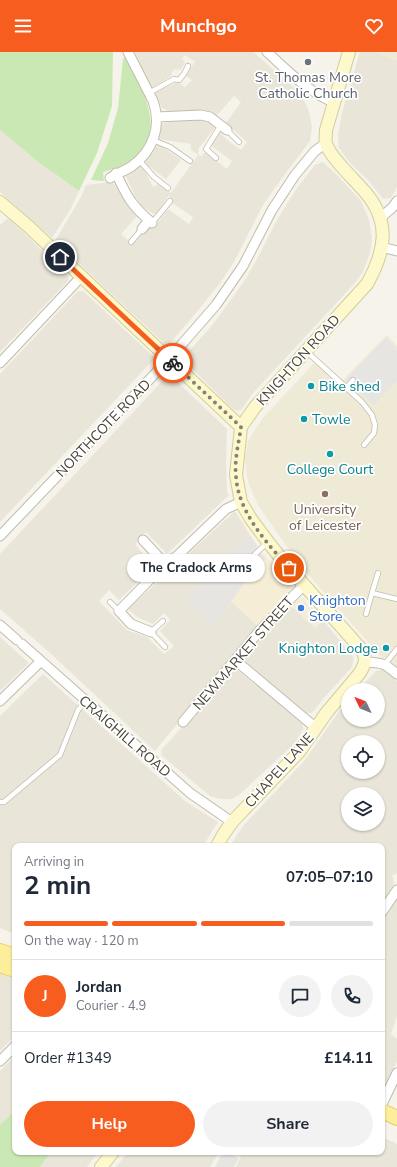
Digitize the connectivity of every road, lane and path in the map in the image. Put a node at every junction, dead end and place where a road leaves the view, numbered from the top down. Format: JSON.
{"nodes":[{"id":1,"x":128,"y":52,"type":"edge"},
{"id":2,"x":267,"y":52,"type":"edge"},
{"id":3,"x":349,"y":52,"type":"edge"},
{"id":4,"x":188,"y":66,"type":"dead end"},
{"id":5,"x":149,"y":93,"type":"junction"},
{"id":6,"x":335,"y":103,"type":"junction"},
{"id":7,"x":157,"y":117,"type":"junction"},
{"id":8,"x":224,"y":127,"type":"junction"},
{"id":9,"x":153,"y":140,"type":"junction"},
{"id":10,"x":239,"y":142,"type":"dead end"},
{"id":11,"x":326,"y":143,"type":"junction"},
{"id":12,"x":216,"y":158,"type":"dead end"},
{"id":13,"x":139,"y":160,"type":"junction"},
{"id":14,"x":190,"y":161,"type":"dead end"},
{"id":15,"x":168,"y":188,"type":"dead end"},
{"id":16,"x":170,"y":201,"type":"dead end"},
{"id":17,"x":397,"y":201,"type":"edge"},
{"id":18,"x":2,"y":207,"type":"edge"},
{"id":19,"x":380,"y":218,"type":"junction"},
{"id":20,"x":151,"y":221,"type":"junction"},
{"id":21,"x":142,"y":229,"type":"joint"},
{"id":22,"x":131,"y":242,"type":"dead end"},
{"id":23,"x":381,"y":247,"type":"junction"},
{"id":24,"x":397,"y":251,"type":"edge"},
{"id":25,"x":81,"y":277,"type":"junction"},
{"id":26,"x":306,"y":351,"type":"junction"},
{"id":27,"x":169,"y":359,"type":"junction"},
{"id":28,"x":0,"y":363,"type":"edge"},
{"id":29,"x":353,"y":380,"type":"dead end"},
{"id":30,"x":346,"y":388,"type":"junction"},
{"id":31,"x":241,"y":427,"type":"junction"},
{"id":32,"x":364,"y":445,"type":"dead end"},
{"id":33,"x":241,"y":502,"type":"junction"},
{"id":34,"x":0,"y":536,"type":"edge"},
{"id":35,"x":143,"y":540,"type":"dead end"},
{"id":36,"x":268,"y":542,"type":"junction"},
{"id":37,"x":251,"y":558,"type":"dead end"},
{"id":38,"x":165,"y":564,"type":"junction"},
{"id":39,"x":378,"y":573,"type":"dead end"},
{"id":40,"x":304,"y":585,"type":"junction"},
{"id":41,"x":372,"y":593,"type":"junction"},
{"id":42,"x":397,"y":599,"type":"edge"},
{"id":43,"x":110,"y":602,"type":"dead end"},
{"id":44,"x":119,"y":611,"type":"junction"},
{"id":45,"x":366,"y":614,"type":"dead end"},
{"id":46,"x":163,"y":621,"type":"dead end"},
{"id":47,"x":0,"y":624,"type":"edge"},
{"id":48,"x":152,"y":632,"type":"junction"},
{"id":49,"x":165,"y":646,"type":"dead end"},
{"id":50,"x":397,"y":649,"type":"edge"},
{"id":51,"x":365,"y":658,"type":"junction"},
{"id":52,"x":235,"y":660,"type":"junction"},
{"id":53,"x":41,"y":661,"type":"junction"},
{"id":54,"x":387,"y":666,"type":"junction"},
{"id":55,"x":397,"y":674,"type":"edge"},
{"id":56,"x":0,"y":701,"type":"edge"},
{"id":57,"x":86,"y":701,"type":"junction"},
{"id":58,"x":183,"y":722,"type":"dead end"},
{"id":59,"x":316,"y":728,"type":"junction"},
{"id":60,"x":0,"y":802,"type":"edge"},
{"id":61,"x":232,"y":822,"type":"junction"},
{"id":62,"x":219,"y":843,"type":"edge"},
{"id":63,"x":397,"y":890,"type":"edge"},
{"id":64,"x":385,"y":908,"type":"edge"},
{"id":65,"x":0,"y":951,"type":"edge"},
{"id":66,"x":12,"y":955,"type":"edge"},
{"id":67,"x":0,"y":965,"type":"edge"},
{"id":68,"x":12,"y":969,"type":"edge"},
{"id":69,"x":12,"y":1049,"type":"edge"},
{"id":70,"x":0,"y":1061,"type":"edge"},
{"id":71,"x":397,"y":1073,"type":"edge"},
{"id":72,"x":385,"y":1098,"type":"edge"},
{"id":73,"x":385,"y":1112,"type":"edge"},
{"id":74,"x":397,"y":1118,"type":"edge"},
{"id":75,"x":111,"y":1155,"type":"edge"},
{"id":76,"x":101,"y":1167,"type":"edge"}],
"edges":[{"from":1,"to":5,"type":"street"},
{"from":2,"to":6,"type":"street"},
{"from":3,"to":6,"type":"street"},
{"from":4,"to":5,"type":"lane"},
{"from":5,"to":7,"type":"street"},
{"from":6,"to":11,"type":"street"},
{"from":7,"to":8,"type":"street"},
{"from":7,"to":9,"type":"street"},
{"from":8,"to":10,"type":"lane"},
{"from":8,"to":12,"type":"lane"},
{"from":9,"to":13,"type":"street"},
{"from":9,"to":14,"type":"lane"},
{"from":11,"to":19,"type":"street","name":"KNIGHTON ROAD"},
{"from":11,"to":27,"type":"street","name":"NORTHCOTE ROAD"},
{"from":13,"to":15,"type":"lane"},
{"from":13,"to":20,"type":"street"},
{"from":16,"to":20,"type":"lane"},
{"from":17,"to":19,"type":"street"},
{"from":18,"to":25,"type":"street"},
{"from":19,"to":23,"type":"street","name":"KNIGHTON ROAD"},
{"from":20,"to":21,"type":"street"},
{"from":21,"to":22,"type":"lane"},
{"from":23,"to":24,"type":"street"},
{"from":23,"to":26,"type":"street","name":"KNIGHTON ROAD"},
{"from":25,"to":27,"type":"street"},
{"from":25,"to":28,"type":"street"},
{"from":26,"to":30,"type":"lane"},
{"from":26,"to":31,"type":"street","name":"KNIGHTON ROAD"},
{"from":27,"to":31,"type":"street"},
{"from":27,"to":34,"type":"street","name":"NORTHCOTE ROAD"},
{"from":29,"to":30,"type":"lane"},
{"from":30,"to":32,"type":"lane"},
{"from":31,"to":33,"type":"street","name":"KNIGHTON ROAD"},
{"from":33,"to":36,"type":"street","name":"KNIGHTON ROAD"},
{"from":33,"to":38,"type":"street"},
{"from":35,"to":38,"type":"street"},
{"from":36,"to":37,"type":"lane"},
{"from":36,"to":40,"type":"street","name":"KNIGHTON ROAD"},
{"from":38,"to":44,"type":"street"},
{"from":39,"to":41,"type":"lane"},
{"from":40,"to":51,"type":"street","name":"KNIGHTON ROAD"},
{"from":40,"to":52,"type":"street","name":"NEWMARKET STREET"},
{"from":41,"to":42,"type":"lane"},
{"from":41,"to":45,"type":"lane"},
{"from":43,"to":44,"type":"lane"},
{"from":44,"to":48,"type":"street"},
{"from":46,"to":48,"type":"lane"},
{"from":47,"to":53,"type":"street","name":"CRAIGHILL ROAD"},
{"from":48,"to":49,"type":"lane"},
{"from":50,"to":54,"type":"lane"},
{"from":51,"to":54,"type":"street"},
{"from":51,"to":59,"type":"street","name":"CHAPEL LANE"},
{"from":52,"to":58,"type":"street","name":"NEWMARKET STREET"},
{"from":52,"to":59,"type":"street"},
{"from":53,"to":56,"type":"street"},
{"from":53,"to":57,"type":"street","name":"CRAIGHILL ROAD"},
{"from":54,"to":55,"type":"street"},
{"from":57,"to":60,"type":"lane"},
{"from":57,"to":61,"type":"street","name":"CRAIGHILL ROAD"},
{"from":59,"to":61,"type":"street","name":"CHAPEL LANE"},
{"from":61,"to":62,"type":"street","name":"CHAPEL LANE"},
{"from":63,"to":64,"type":"street"},
{"from":65,"to":66,"type":"main road"},
{"from":67,"to":68,"type":"main road"},
{"from":69,"to":70,"type":"street"},
{"from":71,"to":72,"type":"street"},
{"from":73,"to":74,"type":"main road"},
{"from":75,"to":76,"type":"street"}]}
